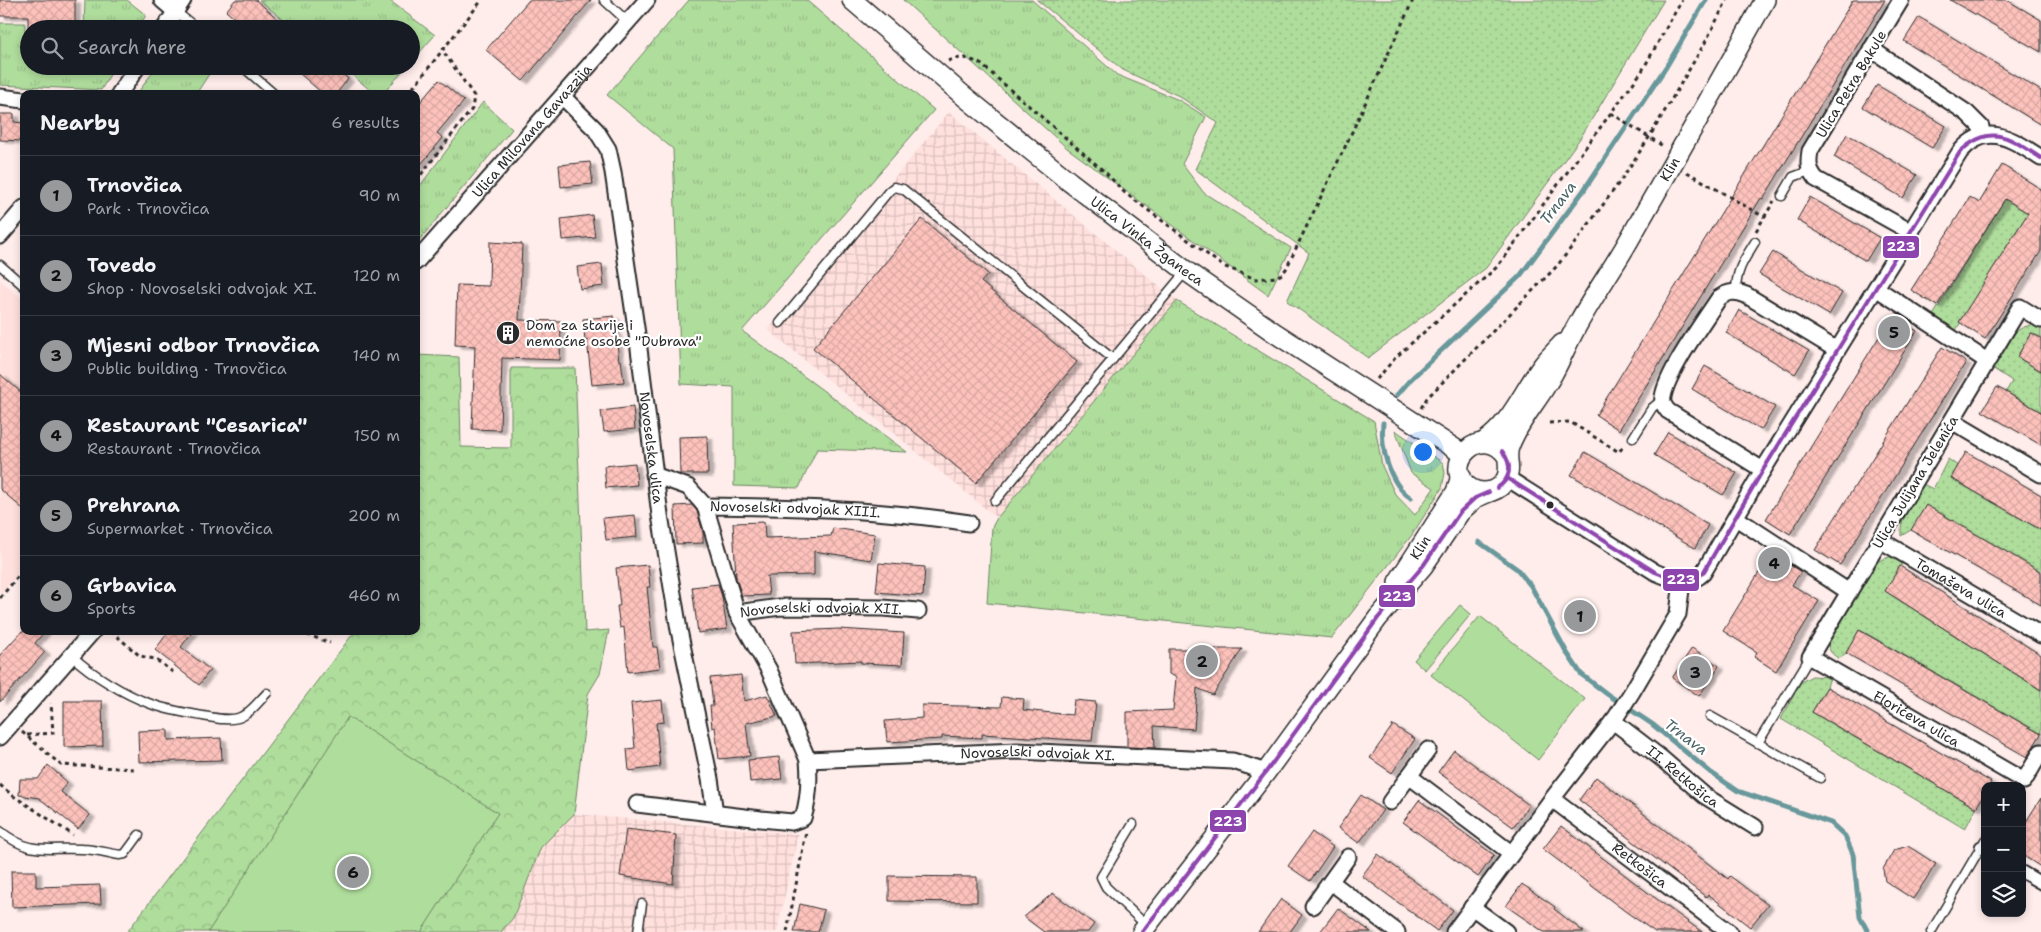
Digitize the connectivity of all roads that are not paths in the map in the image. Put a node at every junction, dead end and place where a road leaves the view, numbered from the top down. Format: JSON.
{"nodes":[{"id":1,"x":162,"y":0,"type":"edge"},
{"id":2,"x":604,"y":0,"type":"edge"},
{"id":3,"x":647,"y":0,"type":"edge"},
{"id":4,"x":852,"y":0,"type":"edge"},
{"id":5,"x":1765,"y":0,"type":"edge"},
{"id":6,"x":1901,"y":0,"type":"edge"},
{"id":7,"x":180,"y":6,"type":"edge"},
{"id":8,"x":170,"y":20,"type":"edge"},
{"id":9,"x":191,"y":20,"type":"edge"},
{"id":10,"x":628,"y":22,"type":"junction"},
{"id":11,"x":1871,"y":49,"type":"junction"},
{"id":12,"x":132,"y":75,"type":"edge"},
{"id":13,"x":252,"y":75,"type":"edge"},
{"id":14,"x":122,"y":90,"type":"edge"},
{"id":15,"x":269,"y":90,"type":"edge"},
{"id":16,"x":0,"y":97,"type":"edge"},
{"id":17,"x":563,"y":97,"type":"junction"},
{"id":18,"x":20,"y":100,"type":"edge"},
{"id":19,"x":1982,"y":135,"type":"junction"},
{"id":20,"x":2041,"y":158,"type":"edge"},
{"id":21,"x":1809,"y":171,"type":"junction"},
{"id":22,"x":1782,"y":196,"type":"road end"},
{"id":23,"x":20,"y":213,"type":"edge"},
{"id":24,"x":1911,"y":232,"type":"junction"},
{"id":25,"x":0,"y":236,"type":"edge"},
{"id":26,"x":1755,"y":242,"type":"road end"},
{"id":27,"x":420,"y":258,"type":"edge"},
{"id":28,"x":0,"y":265,"type":"edge"},
{"id":29,"x":1186,"y":271,"type":"junction"},
{"id":30,"x":20,"y":282,"type":"edge"},
{"id":31,"x":1876,"y":288,"type":"junction"},
{"id":32,"x":1736,"y":292,"type":"junction"},
{"id":33,"x":2041,"y":320,"type":"edge"},
{"id":34,"x":780,"y":324,"type":"dead end"},
{"id":35,"x":1572,"y":334,"type":"junction"},
{"id":36,"x":1837,"y":350,"type":"junction"},
{"id":37,"x":1113,"y":359,"type":"junction"},
{"id":38,"x":1988,"y":361,"type":"junction"},
{"id":39,"x":1663,"y":399,"type":"junction"},
{"id":40,"x":1952,"y":421,"type":"junction"},
{"id":41,"x":1633,"y":438,"type":"road end"},
{"id":42,"x":1484,"y":442,"type":"junction"},
{"id":43,"x":1463,"y":454,"type":"junction"},
{"id":44,"x":1507,"y":456,"type":"junction"},
{"id":45,"x":1763,"y":470,"type":"junction"},
{"id":46,"x":2041,"y":474,"type":"edge"},
{"id":47,"x":654,"y":475,"type":"junction"},
{"id":48,"x":1461,"y":476,"type":"junction"},
{"id":49,"x":1507,"y":478,"type":"junction"},
{"id":50,"x":1489,"y":492,"type":"junction"},
{"id":51,"x":995,"y":501,"type":"dead end"},
{"id":52,"x":705,"y":506,"type":"junction"},
{"id":53,"x":1736,"y":518,"type":"junction"},
{"id":54,"x":969,"y":524,"type":"dead end"},
{"id":55,"x":1880,"y":540,"type":"junction"},
{"id":56,"x":1682,"y":581,"type":"junction"},
{"id":57,"x":1849,"y":592,"type":"junction"},
{"id":58,"x":918,"y":611,"type":"dead end"},
{"id":59,"x":737,"y":613,"type":"junction"},
{"id":60,"x":1378,"y":618,"type":"junction"},
{"id":61,"x":90,"y":635,"type":"edge"},
{"id":62,"x":2041,"y":635,"type":"edge"},
{"id":63,"x":72,"y":656,"type":"junction"},
{"id":64,"x":1810,"y":657,"type":"junction"},
{"id":65,"x":267,"y":693,"type":"dead end"},
{"id":66,"x":1710,"y":716,"type":"dead end"},
{"id":67,"x":1614,"y":719,"type":"junction"},
{"id":68,"x":0,"y":737,"type":"edge"},
{"id":69,"x":1758,"y":743,"type":"junction"},
{"id":70,"x":1428,"y":750,"type":"dead end"},
{"id":71,"x":2041,"y":752,"type":"edge"},
{"id":72,"x":808,"y":760,"type":"junction"},
{"id":73,"x":1266,"y":772,"type":"junction"},
{"id":74,"x":1409,"y":776,"type":"junction"},
{"id":75,"x":1820,"y":778,"type":"dead end"},
{"id":76,"x":2021,"y":782,"type":"edge"},
{"id":77,"x":2024,"y":782,"type":"edge"},
{"id":78,"x":1552,"y":799,"type":"junction"},
{"id":79,"x":1390,"y":802,"type":"dead end"},
{"id":80,"x":637,"y":804,"type":"dead end"},
{"id":81,"x":715,"y":813,"type":"junction"},
{"id":82,"x":1133,"y":824,"type":"dead end"},
{"id":83,"x":1756,"y":827,"type":"dead end"},
{"id":84,"x":0,"y":831,"type":"edge"},
{"id":85,"x":139,"y":835,"type":"dead end"},
{"id":86,"x":1981,"y":848,"type":"edge"},
{"id":87,"x":1511,"y":853,"type":"junction"},
{"id":88,"x":1348,"y":857,"type":"dead end"},
{"id":89,"x":2026,"y":874,"type":"edge"},
{"id":90,"x":1331,"y":882,"type":"junction"},
{"id":91,"x":2041,"y":883,"type":"edge"},
{"id":92,"x":642,"y":904,"type":"dead end"},
{"id":93,"x":1313,"y":906,"type":"dead end"},
{"id":94,"x":1472,"y":907,"type":"junction"},
{"id":95,"x":1144,"y":929,"type":"edge"},
{"id":96,"x":638,"y":932,"type":"edge"},
{"id":97,"x":1397,"y":932,"type":"edge"},
{"id":98,"x":1454,"y":932,"type":"edge"},
{"id":99,"x":1506,"y":932,"type":"edge"},
{"id":100,"x":1728,"y":932,"type":"edge"},
{"id":101,"x":1931,"y":932,"type":"edge"}],
"edges":[{"from":1,"to":7,"type":"street"},
{"from":2,"to":10,"type":"lane"},
{"from":3,"to":10,"type":"street","name":"Ulica Milovana Gavazzija"},
{"from":4,"to":29,"type":"street","name":"Ulica Vinka Žganeca"},
{"from":5,"to":35,"type":"street","name":"Klin"},
{"from":6,"to":11,"type":"street","name":"Ulica Petra Bakule"},
{"from":7,"to":8,"type":"street"},
{"from":7,"to":9,"type":"lane"},
{"from":10,"to":17,"type":"street","name":"Ulica Milovana Gavazzija"},
{"from":11,"to":19,"type":"street"},
{"from":11,"to":21,"type":"street","name":"Ulica Petra Bakule"},
{"from":12,"to":14,"type":"street"},
{"from":13,"to":15,"type":"lane"},
{"from":16,"to":18,"type":"street"},
{"from":17,"to":27,"type":"street","name":"Ulica Milovana Gavazzija"},
{"from":17,"to":47,"type":"street","name":"Novoselska ulica"},
{"from":19,"to":20,"type":"street"},
{"from":19,"to":24,"type":"street"},
{"from":21,"to":22,"type":"lane"},
{"from":21,"to":24,"type":"street"},
{"from":23,"to":25,"type":"street"},
{"from":24,"to":31,"type":"street"},
{"from":26,"to":32,"type":"lane"},
{"from":28,"to":30,"type":"lane"},
{"from":29,"to":37,"type":"lane"},
{"from":29,"to":43,"type":"street","name":"Ulica Vinka Žganeca"},
{"from":31,"to":36,"type":"street"},
{"from":31,"to":38,"type":"street"},
{"from":32,"to":36,"type":"street"},
{"from":32,"to":39,"type":"street"},
{"from":33,"to":38,"type":"street","name":"Ulica Julijana Jelenića"},
{"from":34,"to":37,"type":"lane"},
{"from":35,"to":42,"type":"street","name":"Klin"},
{"from":35,"to":44,"type":"street","name":"Klin"},
{"from":36,"to":45,"type":"street"},
{"from":37,"to":51,"type":"lane"},
{"from":38,"to":40,"type":"street","name":"Ulica Julijana Jelenića"},
{"from":39,"to":41,"type":"lane"},
{"from":39,"to":45,"type":"street"},
{"from":40,"to":46,"type":"street"},
{"from":40,"to":55,"type":"street","name":"Ulica Julijana Jelenića"},
{"from":42,"to":43,"type":"street"},
{"from":42,"to":44,"type":"street"},
{"from":43,"to":48,"type":"street"},
{"from":44,"to":49,"type":"street"},
{"from":45,"to":53,"type":"street"},
{"from":47,"to":52,"type":"street"},
{"from":47,"to":81,"type":"street","name":"Novoselska ulica"},
{"from":48,"to":50,"type":"street"},
{"from":48,"to":60,"type":"street","name":"Klin"},
{"from":49,"to":50,"type":"street"},
{"from":49,"to":56,"type":"street"},
{"from":50,"to":60,"type":"street","name":"Klin"},
{"from":52,"to":54,"type":"street","name":"Novoselski odvojak XIII."},
{"from":52,"to":59,"type":"street","name":"Novoselski odvojak XIII."},
{"from":53,"to":56,"type":"street"},
{"from":53,"to":57,"type":"street"},
{"from":55,"to":57,"type":"street","name":"Ulica Julijana Jelenića"},
{"from":55,"to":62,"type":"street","name":"Tomaševa ulica"},
{"from":56,"to":67,"type":"street"},
{"from":57,"to":64,"type":"street","name":"Ulica Julijana Jelenića"},
{"from":58,"to":59,"type":"street","name":"Novoselski odvojak XII."},
{"from":59,"to":72,"type":"street","name":"Novoselski odvojak XII."},
{"from":60,"to":73,"type":"street","name":"Klin"},
{"from":61,"to":63,"type":"street"},
{"from":63,"to":65,"type":"lane"},
{"from":63,"to":68,"type":"street"},
{"from":64,"to":69,"type":"lane"},
{"from":64,"to":76,"type":"street","name":"Florićeva ulica"},
{"from":66,"to":69,"type":"lane"},
{"from":67,"to":78,"type":"street"},
{"from":67,"to":83,"type":"street","name":"II. Retkošica"},
{"from":69,"to":75,"type":"lane"},
{"from":70,"to":74,"type":"street"},
{"from":71,"to":77,"type":"street"},
{"from":72,"to":73,"type":"street","name":"Novoselski odvojak XI."},
{"from":72,"to":81,"type":"street"},
{"from":73,"to":95,"type":"street","name":"Klin"},
{"from":74,"to":79,"type":"street"},
{"from":74,"to":87,"type":"street"},
{"from":78,"to":87,"type":"street"},
{"from":78,"to":100,"type":"street","name":"Retkošica"},
{"from":80,"to":81,"type":"street"},
{"from":82,"to":95,"type":"lane"},
{"from":84,"to":85,"type":"lane"},
{"from":86,"to":101,"type":"lane"},
{"from":87,"to":94,"type":"street"},
{"from":88,"to":90,"type":"street"},
{"from":89,"to":91,"type":"street"},
{"from":90,"to":93,"type":"street"},
{"from":90,"to":97,"type":"street"},
{"from":92,"to":96,"type":"lane"},
{"from":94,"to":98,"type":"street"},
{"from":94,"to":99,"type":"street"}]}
